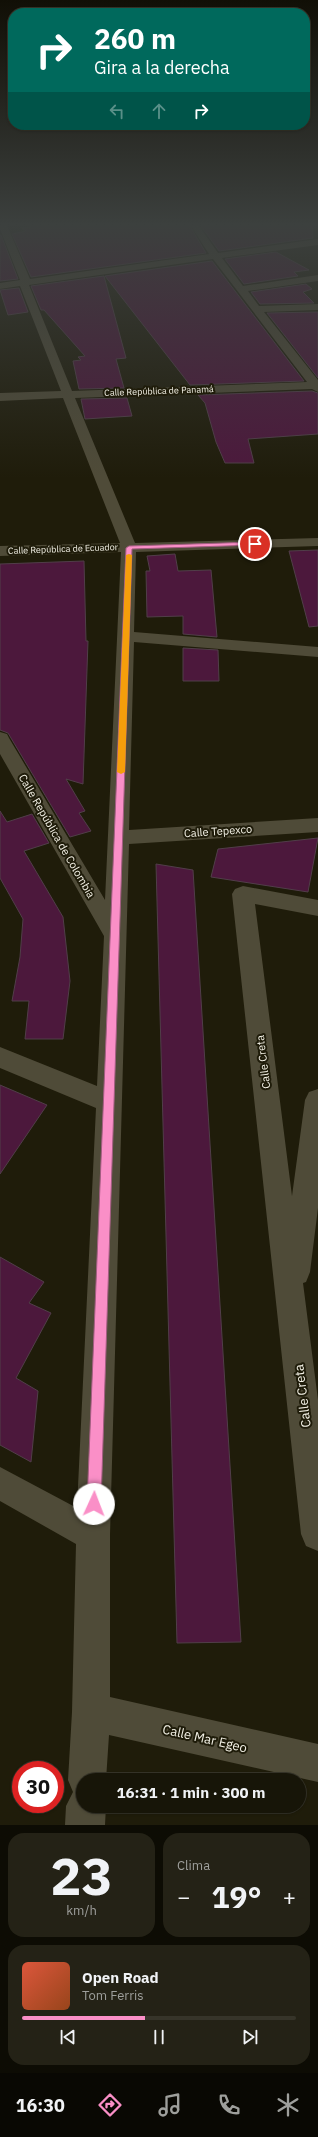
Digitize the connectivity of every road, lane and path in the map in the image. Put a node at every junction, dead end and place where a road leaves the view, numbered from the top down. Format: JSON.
{"nodes":[{"id":1,"x":33,"y":308,"type":"edge"},
{"id":2,"x":283,"y":308,"type":"edge"},
{"id":3,"x":258,"y":309,"type":"joint"},
{"id":4,"x":317,"y":386,"type":"edge"},
{"id":5,"x":69,"y":395,"type":"junction"},
{"id":6,"x":0,"y":397,"type":"edge"},
{"id":7,"x":318,"y":542,"type":"edge"},
{"id":8,"x":129,"y":548,"type":"junction"},
{"id":9,"x":0,"y":551,"type":"edge"},
{"id":10,"x":127,"y":636,"type":"junction"},
{"id":11,"x":318,"y":652,"type":"edge"},
{"id":12,"x":0,"y":738,"type":"edge"},
{"id":13,"x":318,"y":825,"type":"edge"},
{"id":14,"x":118,"y":838,"type":"junction"},
{"id":15,"x":318,"y":908,"type":"edge"},
{"id":16,"x":114,"y":934,"type":"junction"},
{"id":17,"x":0,"y":1057,"type":"edge"},
{"id":18,"x":318,"y":1100,"type":"edge"},
{"id":19,"x":110,"y":1103,"type":"junction"},
{"id":20,"x":291,"y":1306,"type":"junction"},
{"id":21,"x":0,"y":1483,"type":"edge"},
{"id":22,"x":318,"y":1534,"type":"edge"},
{"id":23,"x":93,"y":1535,"type":"junction"},
{"id":24,"x":91,"y":1712,"type":"junction"},
{"id":25,"x":318,"y":1763,"type":"edge"},
{"id":26,"x":87,"y":1773,"type":"edge"},
{"id":27,"x":86,"y":1813,"type":"edge"},
{"id":28,"x":85,"y":1825,"type":"edge"}],
"edges":[{"from":1,"to":5,"type":"street"},
{"from":2,"to":3,"type":"street"},
{"from":3,"to":4,"type":"street"},
{"from":4,"to":5,"type":"street","name":"Calle República de Panamá"},
{"from":5,"to":6,"type":"street","name":"Calle República de Panamá"},
{"from":5,"to":8,"type":"street"},
{"from":7,"to":8,"type":"street","name":"Calle República de Ecuador"},
{"from":8,"to":9,"type":"street","name":"Calle República de Ecuador"},
{"from":8,"to":10,"type":"street"},
{"from":10,"to":11,"type":"street"},
{"from":10,"to":14,"type":"street"},
{"from":12,"to":16,"type":"street","name":"Calle República de Colombia"},
{"from":13,"to":14,"type":"street","name":"Calle Tepexco"},
{"from":14,"to":16,"type":"street"},
{"from":15,"to":20,"type":"street","name":"Calle Creta"},
{"from":16,"to":19,"type":"street"},
{"from":17,"to":19,"type":"street"},
{"from":18,"to":20,"type":"street","name":"Calle Creta"},
{"from":19,"to":23,"type":"street"},
{"from":20,"to":22,"type":"street","name":"Calle Creta"},
{"from":21,"to":23,"type":"street"},
{"from":23,"to":24,"type":"street"},
{"from":24,"to":25,"type":"street","name":"Calle Mar Egeo"},
{"from":24,"to":26,"type":"street"},
{"from":27,"to":28,"type":"street"}]}
